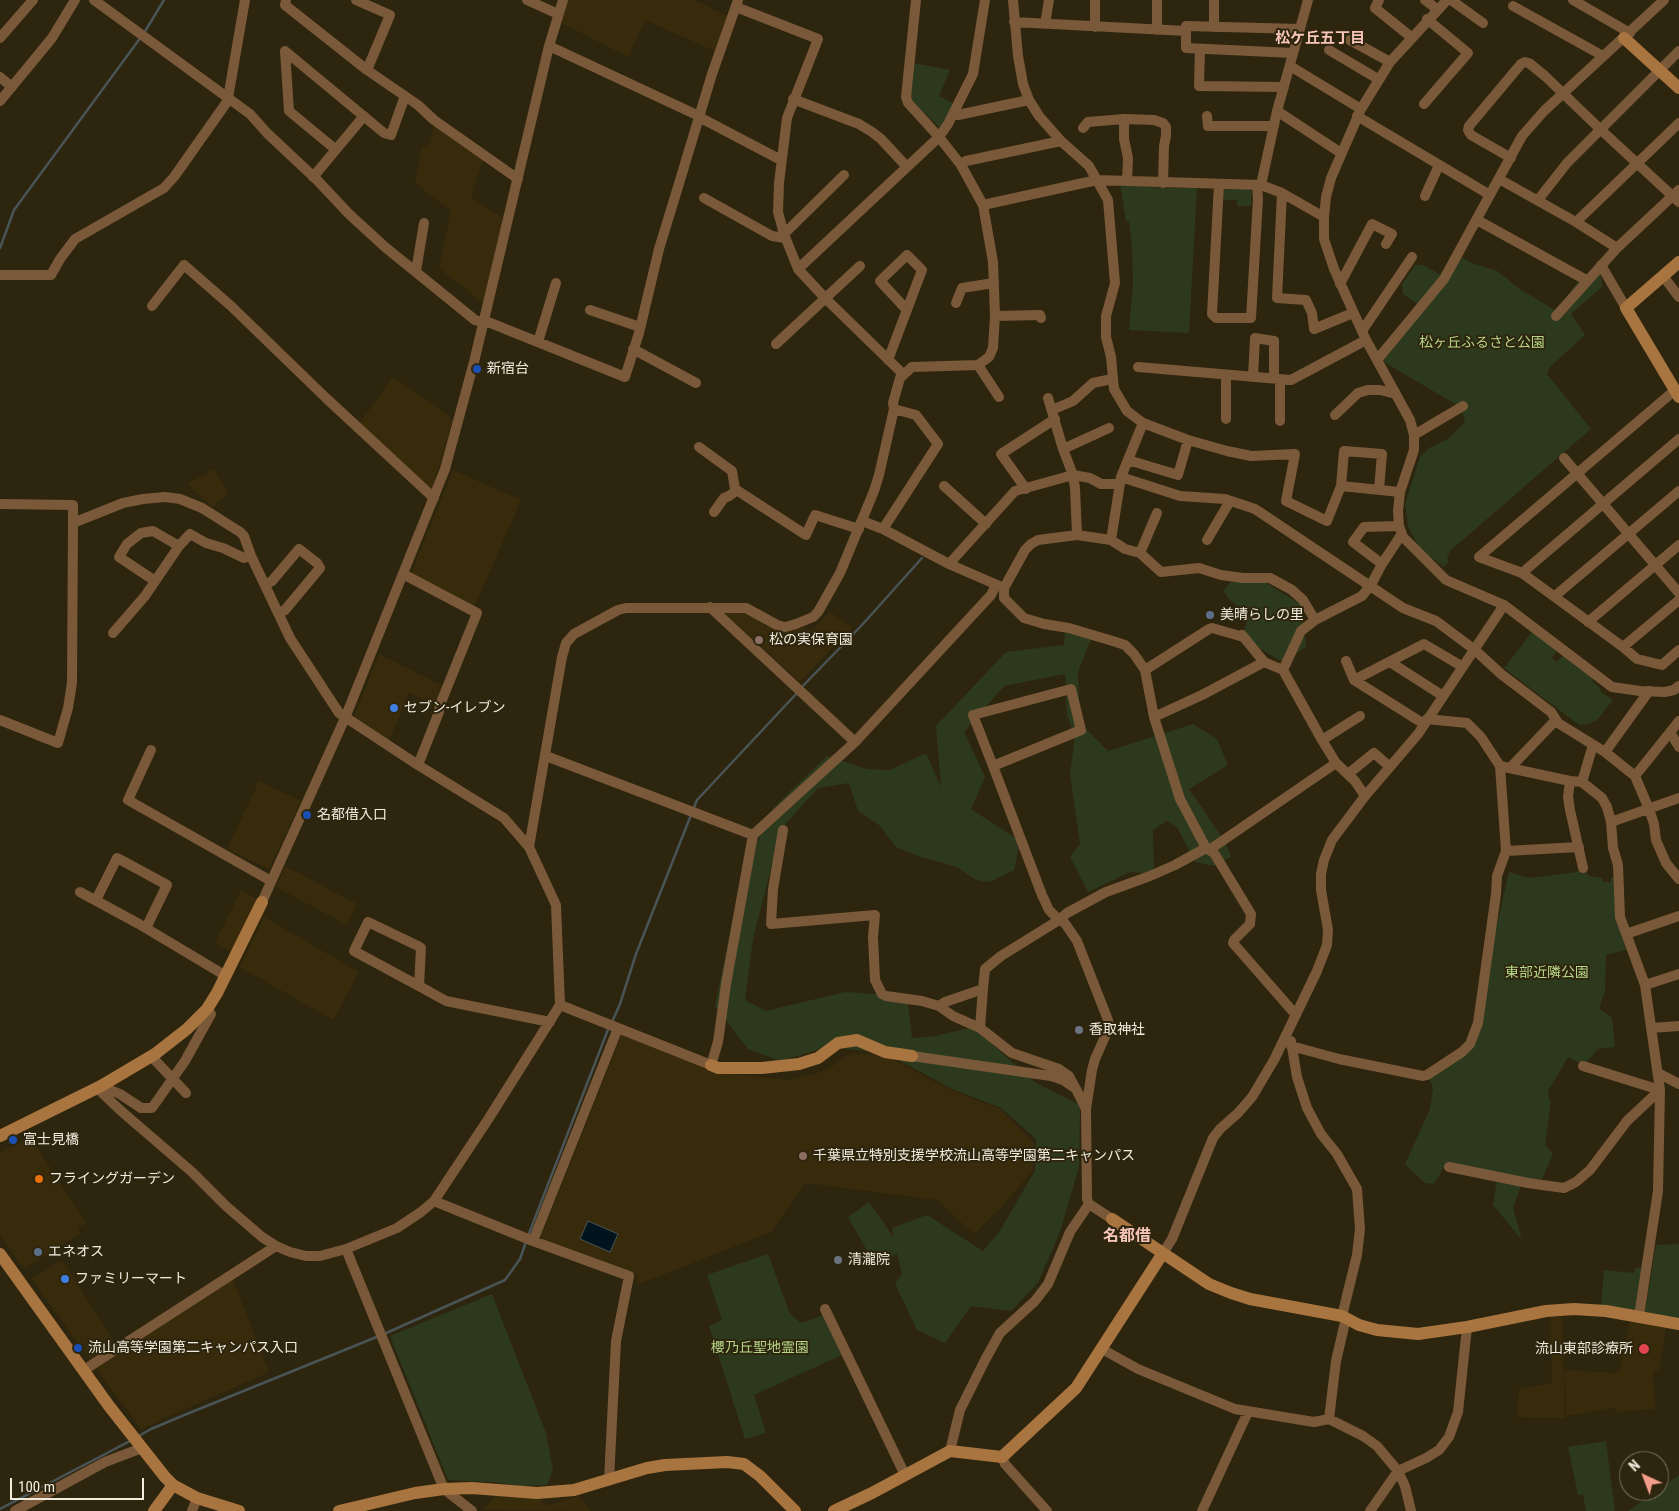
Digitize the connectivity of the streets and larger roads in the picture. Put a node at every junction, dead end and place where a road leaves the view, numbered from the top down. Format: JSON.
{"nodes":[{"id":1,"x":33,"y":0,"type":"edge"},
{"id":2,"x":75,"y":0,"type":"edge"},
{"id":3,"x":94,"y":0,"type":"edge"},
{"id":4,"x":245,"y":0,"type":"edge"},
{"id":5,"x":286,"y":0,"type":"edge"},
{"id":6,"x":356,"y":0,"type":"edge"},
{"id":7,"x":527,"y":0,"type":"edge"},
{"id":8,"x":564,"y":0,"type":"edge"},
{"id":9,"x":916,"y":0,"type":"edge"},
{"id":10,"x":985,"y":0,"type":"edge"},
{"id":11,"x":1013,"y":0,"type":"edge"},
{"id":12,"x":1049,"y":0,"type":"edge"},
{"id":13,"x":1095,"y":0,"type":"edge"},
{"id":14,"x":1157,"y":0,"type":"edge"},
{"id":15,"x":1214,"y":0,"type":"edge"},
{"id":16,"x":1308,"y":0,"type":"edge"},
{"id":17,"x":1379,"y":0,"type":"edge"},
{"id":18,"x":1425,"y":0,"type":"edge"},
{"id":19,"x":1447,"y":0,"type":"edge"},
{"id":20,"x":1451,"y":0,"type":"edge"},
{"id":21,"x":1573,"y":0,"type":"edge"},
{"id":22,"x":1664,"y":0,"type":"edge"},
{"id":23,"x":737,"y":3,"type":"edge"},
{"id":24,"x":1513,"y":6,"type":"dead end"},
{"id":25,"x":1437,"y":10,"type":"junction"},
{"id":26,"x":558,"y":14,"type":"junction"},
{"id":27,"x":1427,"y":20,"type":"junction"},
{"id":28,"x":1014,"y":22,"type":"junction"},
{"id":29,"x":1483,"y":23,"type":"dead end"},
{"id":30,"x":1045,"y":24,"type":"junction"},
{"id":31,"x":1095,"y":27,"type":"junction"},
{"id":32,"x":1214,"y":27,"type":"junction"},
{"id":33,"x":1300,"y":29,"type":"junction"},
{"id":34,"x":1156,"y":30,"type":"junction"},
{"id":35,"x":1186,"y":32,"type":"junction"},
{"id":36,"x":1627,"y":35,"type":"junction"},
{"id":37,"x":0,"y":38,"type":"edge"},
{"id":38,"x":1411,"y":38,"type":"junction"},
{"id":39,"x":1350,"y":40,"type":"dead end"},
{"id":40,"x":549,"y":46,"type":"junction"},
{"id":41,"x":1200,"y":50,"type":"junction"},
{"id":42,"x":1329,"y":50,"type":"dead end"},
{"id":43,"x":1679,"y":51,"type":"edge"},
{"id":44,"x":1293,"y":54,"type":"junction"},
{"id":45,"x":1603,"y":56,"type":"junction"},
{"id":46,"x":1390,"y":62,"type":"junction"},
{"id":47,"x":1290,"y":66,"type":"junction"},
{"id":48,"x":367,"y":70,"type":"junction"},
{"id":49,"x":1660,"y":70,"type":"junction"},
{"id":50,"x":0,"y":77,"type":"edge"},
{"id":51,"x":1378,"y":79,"type":"junction"},
{"id":52,"x":12,"y":87,"type":"junction"},
{"id":53,"x":1284,"y":87,"type":"junction"},
{"id":54,"x":1679,"y":88,"type":"edge"},
{"id":55,"x":1563,"y":94,"type":"junction"},
{"id":56,"x":405,"y":96,"type":"junction"},
{"id":57,"x":228,"y":98,"type":"junction"},
{"id":58,"x":793,"y":99,"type":"junction"},
{"id":59,"x":1029,"y":100,"type":"junction"},
{"id":60,"x":0,"y":101,"type":"edge"},
{"id":61,"x":1424,"y":104,"type":"dead end"},
{"id":62,"x":1278,"y":111,"type":"junction"},
{"id":63,"x":954,"y":113,"type":"junction"},
{"id":64,"x":1359,"y":113,"type":"junction"},
{"id":65,"x":364,"y":116,"type":"junction"},
{"id":66,"x":699,"y":116,"type":"junction"},
{"id":67,"x":1207,"y":116,"type":"dead end"},
{"id":68,"x":1124,"y":119,"type":"junction"},
{"id":69,"x":1679,"y":123,"type":"edge"},
{"id":70,"x":1274,"y":126,"type":"junction"},
{"id":71,"x":1082,"y":128,"type":"dead end"},
{"id":72,"x":1600,"y":129,"type":"junction"},
{"id":73,"x":939,"y":136,"type":"junction"},
{"id":74,"x":1061,"y":141,"type":"junction"},
{"id":75,"x":335,"y":149,"type":"junction"},
{"id":76,"x":1341,"y":153,"type":"junction"},
{"id":77,"x":1511,"y":158,"type":"junction"},
{"id":78,"x":781,"y":160,"type":"junction"},
{"id":79,"x":1637,"y":163,"type":"junction"},
{"id":80,"x":961,"y":165,"type":"junction"},
{"id":81,"x":1439,"y":165,"type":"junction"},
{"id":82,"x":907,"y":167,"type":"junction"},
{"id":83,"x":844,"y":175,"type":"dead end"},
{"id":84,"x":313,"y":177,"type":"junction"},
{"id":85,"x":518,"y":179,"type":"junction"},
{"id":86,"x":1499,"y":179,"type":"junction"},
{"id":87,"x":1098,"y":180,"type":"junction"},
{"id":88,"x":1127,"y":181,"type":"junction"},
{"id":89,"x":1163,"y":183,"type":"junction"},
{"id":90,"x":1220,"y":184,"type":"junction"},
{"id":91,"x":1259,"y":185,"type":"junction"},
{"id":92,"x":1282,"y":193,"type":"junction"},
{"id":93,"x":1490,"y":195,"type":"junction"},
{"id":94,"x":1425,"y":196,"type":"dead end"},
{"id":95,"x":1677,"y":196,"type":"edge"},
{"id":96,"x":704,"y":198,"type":"dead end"},
{"id":97,"x":1538,"y":200,"type":"junction"},
{"id":98,"x":983,"y":205,"type":"junction"},
{"id":99,"x":1324,"y":217,"type":"junction"},
{"id":100,"x":1477,"y":220,"type":"junction"},
{"id":101,"x":1576,"y":222,"type":"junction"},
{"id":102,"x":424,"y":223,"type":"dead end"},
{"id":103,"x":784,"y":236,"type":"junction"},
{"id":104,"x":1386,"y":244,"type":"dead end"},
{"id":105,"x":1617,"y":248,"type":"junction"},
{"id":106,"x":1412,"y":256,"type":"dead end"},
{"id":107,"x":1679,"y":262,"type":"edge"},
{"id":108,"x":1601,"y":265,"type":"junction"},
{"id":109,"x":860,"y":266,"type":"dead end"},
{"id":110,"x":798,"y":269,"type":"junction"},
{"id":111,"x":416,"y":271,"type":"junction"},
{"id":112,"x":0,"y":275,"type":"edge"},
{"id":113,"x":1663,"y":276,"type":"junction"},
{"id":114,"x":1586,"y":280,"type":"junction"},
{"id":115,"x":556,"y":283,"type":"dead end"},
{"id":116,"x":994,"y":283,"type":"junction"},
{"id":117,"x":1340,"y":284,"type":"junction"},
{"id":118,"x":1679,"y":297,"type":"edge"},
{"id":119,"x":825,"y":298,"type":"junction"},
{"id":120,"x":956,"y":303,"type":"dead end"},
{"id":121,"x":152,"y":306,"type":"dead end"},
{"id":122,"x":1626,"y":308,"type":"junction"},
{"id":123,"x":906,"y":309,"type":"junction"},
{"id":124,"x":590,"y":310,"type":"dead end"},
{"id":125,"x":1353,"y":313,"type":"junction"},
{"id":126,"x":995,"y":316,"type":"junction"},
{"id":127,"x":1556,"y":316,"type":"dead end"},
{"id":128,"x":1041,"y":318,"type":"dead end"},
{"id":129,"x":483,"y":321,"type":"junction"},
{"id":130,"x":640,"y":327,"type":"junction"},
{"id":131,"x":1364,"y":336,"type":"junction"},
{"id":132,"x":538,"y":342,"type":"junction"},
{"id":133,"x":776,"y":344,"type":"dead end"},
{"id":134,"x":634,"y":349,"type":"junction"},
{"id":135,"x":888,"y":360,"type":"junction"},
{"id":136,"x":1377,"y":360,"type":"junction"},
{"id":137,"x":978,"y":365,"type":"junction"},
{"id":138,"x":1138,"y":368,"type":"dead end"},
{"id":139,"x":903,"y":374,"type":"junction"},
{"id":140,"x":1226,"y":375,"type":"junction"},
{"id":141,"x":1253,"y":377,"type":"junction"},
{"id":142,"x":1112,"y":379,"type":"junction"},
{"id":143,"x":1277,"y":379,"type":"junction"},
{"id":144,"x":696,"y":383,"type":"dead end"},
{"id":145,"x":1395,"y":392,"type":"junction"},
{"id":146,"x":1677,"y":394,"type":"edge"},
{"id":147,"x":999,"y":397,"type":"dead end"},
{"id":148,"x":1048,"y":398,"type":"dead end"},
{"id":149,"x":1463,"y":406,"type":"dead end"},
{"id":150,"x":894,"y":409,"type":"junction"},
{"id":151,"x":1053,"y":414,"type":"junction"},
{"id":152,"x":1335,"y":415,"type":"dead end"},
{"id":153,"x":1226,"y":419,"type":"dead end"},
{"id":154,"x":1280,"y":421,"type":"dead end"},
{"id":155,"x":1142,"y":423,"type":"junction"},
{"id":156,"x":1109,"y":428,"type":"dead end"},
{"id":157,"x":1414,"y":435,"type":"junction"},
{"id":158,"x":1679,"y":439,"type":"edge"},
{"id":159,"x":1188,"y":440,"type":"junction"},
{"id":160,"x":699,"y":447,"type":"dead end"},
{"id":161,"x":1063,"y":449,"type":"junction"},
{"id":162,"x":1564,"y":458,"type":"dead end"},
{"id":163,"x":1128,"y":460,"type":"junction"},
{"id":164,"x":1577,"y":473,"type":"junction"},
{"id":165,"x":1073,"y":475,"type":"junction"},
{"id":166,"x":1121,"y":480,"type":"junction"},
{"id":167,"x":944,"y":486,"type":"dead end"},
{"id":168,"x":1341,"y":486,"type":"junction"},
{"id":169,"x":1026,"y":489,"type":"junction"},
{"id":170,"x":1379,"y":489,"type":"junction"},
{"id":171,"x":736,"y":491,"type":"junction"},
{"id":172,"x":1679,"y":491,"type":"edge"},
{"id":173,"x":1400,"y":492,"type":"junction"},
{"id":174,"x":434,"y":498,"type":"junction"},
{"id":175,"x":1230,"y":500,"type":"junction"},
{"id":176,"x":1603,"y":503,"type":"junction"},
{"id":177,"x":0,"y":504,"type":"edge"},
{"id":178,"x":714,"y":512,"type":"dead end"},
{"id":179,"x":1156,"y":513,"type":"dead end"},
{"id":180,"x":73,"y":523,"type":"junction"},
{"id":181,"x":986,"y":524,"type":"junction"},
{"id":182,"x":860,"y":525,"type":"junction"},
{"id":183,"x":883,"y":529,"type":"junction"},
{"id":184,"x":1400,"y":530,"type":"junction"},
{"id":185,"x":1629,"y":533,"type":"junction"},
{"id":186,"x":1077,"y":535,"type":"junction"},
{"id":187,"x":1111,"y":540,"type":"junction"},
{"id":188,"x":1207,"y":540,"type":"dead end"},
{"id":189,"x":1679,"y":545,"type":"edge"},
{"id":190,"x":179,"y":546,"type":"junction"},
{"id":191,"x":1140,"y":553,"type":"junction"},
{"id":192,"x":252,"y":556,"type":"junction"},
{"id":193,"x":949,"y":564,"type":"junction"},
{"id":194,"x":1382,"y":564,"type":"junction"},
{"id":195,"x":1656,"y":564,"type":"junction"},
{"id":196,"x":1522,"y":573,"type":"junction"},
{"id":197,"x":403,"y":574,"type":"junction"},
{"id":198,"x":155,"y":581,"type":"junction"},
{"id":199,"x":266,"y":584,"type":"junction"},
{"id":200,"x":1371,"y":585,"type":"junction"},
{"id":201,"x":1000,"y":587,"type":"junction"},
{"id":202,"x":1679,"y":592,"type":"edge"},
{"id":203,"x":1555,"y":596,"type":"junction"},
{"id":204,"x":1679,"y":600,"type":"edge"},
{"id":205,"x":1504,"y":605,"type":"junction"},
{"id":206,"x":710,"y":607,"type":"junction"},
{"id":207,"x":279,"y":613,"type":"junction"},
{"id":208,"x":1315,"y":620,"type":"junction"},
{"id":209,"x":1588,"y":622,"type":"junction"},
{"id":210,"x":113,"y":633,"type":"dead end"},
{"id":211,"x":1623,"y":647,"type":"junction"},
{"id":212,"x":1475,"y":650,"type":"junction"},
{"id":213,"x":1679,"y":650,"type":"edge"},
{"id":214,"x":1346,"y":661,"type":"dead end"},
{"id":215,"x":1264,"y":662,"type":"junction"},
{"id":216,"x":1390,"y":662,"type":"junction"},
{"id":217,"x":1463,"y":667,"type":"junction"},
{"id":218,"x":1145,"y":670,"type":"junction"},
{"id":219,"x":1283,"y":670,"type":"junction"},
{"id":220,"x":1354,"y":680,"type":"junction"},
{"id":221,"x":1679,"y":686,"type":"edge"},
{"id":222,"x":1649,"y":691,"type":"junction"},
{"id":223,"x":1443,"y":696,"type":"junction"},
{"id":224,"x":1360,"y":716,"type":"dead end"},
{"id":225,"x":1154,"y":717,"type":"junction"},
{"id":226,"x":345,"y":718,"type":"junction"},
{"id":227,"x":0,"y":720,"type":"edge"},
{"id":228,"x":1679,"y":720,"type":"edge"},
{"id":229,"x":1426,"y":722,"type":"junction"},
{"id":230,"x":1558,"y":722,"type":"junction"},
{"id":231,"x":1670,"y":732,"type":"junction"},
{"id":232,"x":1322,"y":740,"type":"junction"},
{"id":233,"x":855,"y":742,"type":"junction"},
{"id":234,"x":1592,"y":745,"type":"junction"},
{"id":235,"x":1679,"y":746,"type":"edge"},
{"id":236,"x":151,"y":750,"type":"dead end"},
{"id":237,"x":1605,"y":752,"type":"junction"},
{"id":238,"x":546,"y":756,"type":"junction"},
{"id":239,"x":1336,"y":763,"type":"junction"},
{"id":240,"x":418,"y":765,"type":"junction"},
{"id":241,"x":993,"y":766,"type":"junction"},
{"id":242,"x":1390,"y":767,"type":"junction"},
{"id":243,"x":1505,"y":767,"type":"junction"},
{"id":244,"x":1348,"y":774,"type":"junction"},
{"id":245,"x":1635,"y":776,"type":"junction"},
{"id":246,"x":1570,"y":781,"type":"junction"},
{"id":247,"x":1582,"y":782,"type":"junction"},
{"id":248,"x":1365,"y":796,"type":"junction"},
{"id":249,"x":1679,"y":798,"type":"edge"},
{"id":250,"x":1649,"y":808,"type":"junction"},
{"id":251,"x":1611,"y":822,"type":"junction"},
{"id":252,"x":783,"y":830,"type":"dead end"},
{"id":253,"x":753,"y":835,"type":"junction"},
{"id":254,"x":529,"y":847,"type":"junction"},
{"id":255,"x":1579,"y":847,"type":"junction"},
{"id":256,"x":1207,"y":849,"type":"junction"},
{"id":257,"x":1506,"y":851,"type":"junction"},
{"id":258,"x":1583,"y":868,"type":"dead end"},
{"id":259,"x":1679,"y":879,"type":"edge"},
{"id":260,"x":272,"y":881,"type":"junction"},
{"id":261,"x":80,"y":892,"type":"dead end"},
{"id":262,"x":96,"y":900,"type":"junction"},
{"id":263,"x":262,"y":902,"type":"joint"},
{"id":264,"x":1679,"y":916,"type":"edge"},
{"id":265,"x":1059,"y":920,"type":"junction"},
{"id":266,"x":146,"y":928,"type":"junction"},
{"id":267,"x":1626,"y":934,"type":"junction"},
{"id":268,"x":1679,"y":974,"type":"edge"},
{"id":269,"x":226,"y":976,"type":"junction"},
{"id":270,"x":1645,"y":985,"type":"junction"},
{"id":271,"x":419,"y":986,"type":"junction"},
{"id":272,"x":983,"y":989,"type":"junction"},
{"id":273,"x":560,"y":1005,"type":"junction"},
{"id":274,"x":939,"y":1006,"type":"junction"},
{"id":275,"x":211,"y":1014,"type":"dead end"},
{"id":276,"x":1296,"y":1015,"type":"junction"},
{"id":277,"x":550,"y":1022,"type":"junction"},
{"id":278,"x":612,"y":1025,"type":"junction"},
{"id":279,"x":1679,"y":1026,"type":"edge"},
{"id":280,"x":1290,"y":1027,"type":"junction"},
{"id":281,"x":980,"y":1028,"type":"junction"},
{"id":282,"x":1651,"y":1028,"type":"junction"},
{"id":283,"x":1291,"y":1046,"type":"junction"},
{"id":284,"x":151,"y":1056,"type":"junction"},
{"id":285,"x":912,"y":1056,"type":"joint"},
{"id":286,"x":711,"y":1065,"type":"junction"},
{"id":287,"x":1583,"y":1066,"type":"dead end"},
{"id":288,"x":1658,"y":1073,"type":"junction"},
{"id":289,"x":173,"y":1079,"type":"junction"},
{"id":290,"x":1679,"y":1084,"type":"edge"},
{"id":291,"x":99,"y":1087,"type":"junction"},
{"id":292,"x":1076,"y":1089,"type":"junction"},
{"id":293,"x":1660,"y":1090,"type":"junction"},
{"id":294,"x":186,"y":1093,"type":"dead end"},
{"id":295,"x":1086,"y":1109,"type":"junction"},
{"id":296,"x":0,"y":1136,"type":"edge"},
{"id":297,"x":1449,"y":1167,"type":"dead end"},
{"id":298,"x":434,"y":1201,"type":"junction"},
{"id":299,"x":1089,"y":1204,"type":"junction"},
{"id":300,"x":1112,"y":1219,"type":"joint"},
{"id":301,"x":527,"y":1239,"type":"junction"},
{"id":302,"x":276,"y":1246,"type":"junction"},
{"id":303,"x":346,"y":1249,"type":"junction"},
{"id":304,"x":1163,"y":1253,"type":"junction"},
{"id":305,"x":0,"y":1254,"type":"edge"},
{"id":306,"x":825,"y":1309,"type":"dead end"},
{"id":307,"x":1639,"y":1316,"type":"junction"},
{"id":308,"x":1344,"y":1317,"type":"junction"},
{"id":309,"x":1679,"y":1324,"type":"edge"},
{"id":310,"x":1467,"y":1327,"type":"junction"},
{"id":311,"x":1102,"y":1349,"type":"junction"},
{"id":312,"x":84,"y":1370,"type":"junction"},
{"id":313,"x":1248,"y":1412,"type":"junction"},
{"id":314,"x":1329,"y":1419,"type":"junction"},
{"id":315,"x":142,"y":1448,"type":"junction"},
{"id":316,"x":950,"y":1452,"type":"junction"},
{"id":317,"x":1002,"y":1457,"type":"junction"},
{"id":318,"x":1398,"y":1471,"type":"junction"},
{"id":319,"x":905,"y":1476,"type":"junction"},
{"id":320,"x":609,"y":1480,"type":"junction"},
{"id":321,"x":173,"y":1485,"type":"junction"},
{"id":322,"x":444,"y":1489,"type":"junction"},
{"id":323,"x":197,"y":1498,"type":"junction"},
{"id":324,"x":15,"y":1511,"type":"edge"},
{"id":325,"x":154,"y":1511,"type":"edge"},
{"id":326,"x":192,"y":1511,"type":"edge"},
{"id":327,"x":239,"y":1511,"type":"edge"},
{"id":328,"x":339,"y":1511,"type":"edge"},
{"id":329,"x":472,"y":1511,"type":"edge"},
{"id":330,"x":795,"y":1511,"type":"edge"},
{"id":331,"x":834,"y":1511,"type":"edge"},
{"id":332,"x":1047,"y":1511,"type":"edge"},
{"id":333,"x":1202,"y":1511,"type":"edge"},
{"id":334,"x":1370,"y":1511,"type":"edge"},
{"id":335,"x":1411,"y":1511,"type":"edge"}],
"edges":[{"from":1,"to":37,"type":"street"},
{"from":2,"to":52,"type":"street"},
{"from":3,"to":57,"type":"street"},
{"from":4,"to":57,"type":"street"},
{"from":5,"to":48,"type":"street"},
{"from":6,"to":48,"type":"street"},
{"from":7,"to":26,"type":"street"},
{"from":8,"to":26,"type":"street"},
{"from":9,"to":73,"type":"street"},
{"from":10,"to":63,"type":"street"},
{"from":11,"to":28,"type":"street"},
{"from":12,"to":30,"type":"street"},
{"from":13,"to":31,"type":"street"},
{"from":14,"to":34,"type":"street"},
{"from":15,"to":32,"type":"street"},
{"from":16,"to":33,"type":"street"},
{"from":17,"to":38,"type":"street"},
{"from":18,"to":25,"type":"street"},
{"from":19,"to":25,"type":"street"},
{"from":20,"to":29,"type":"street"},
{"from":21,"to":36,"type":"street"},
{"from":22,"to":36,"type":"street"},
{"from":23,"to":58,"type":"street"},
{"from":23,"to":66,"type":"street"},
{"from":24,"to":45,"type":"street"},
{"from":25,"to":27,"type":"street"},
{"from":26,"to":40,"type":"street"},
{"from":27,"to":38,"type":"street"},
{"from":27,"to":61,"type":"street"},
{"from":28,"to":30,"type":"street"},
{"from":28,"to":59,"type":"street"},
{"from":30,"to":31,"type":"street"},
{"from":31,"to":34,"type":"street"},
{"from":32,"to":33,"type":"street"},
{"from":32,"to":35,"type":"street"},
{"from":33,"to":44,"type":"street"},
{"from":34,"to":35,"type":"street"},
{"from":35,"to":41,"type":"street"},
{"from":36,"to":45,"type":"street"},
{"from":36,"to":49,"type":"street"},
{"from":38,"to":46,"type":"street"},
{"from":39,"to":46,"type":"street"},
{"from":40,"to":66,"type":"street"},
{"from":40,"to":85,"type":"street"},
{"from":41,"to":44,"type":"street"},
{"from":41,"to":53,"type":"street"},
{"from":42,"to":51,"type":"street"},
{"from":43,"to":49,"type":"street"},
{"from":44,"to":47,"type":"street"},
{"from":45,"to":55,"type":"street"},
{"from":46,"to":51,"type":"street"},
{"from":47,"to":53,"type":"street"},
{"from":47,"to":64,"type":"street"},
{"from":48,"to":56,"type":"street"},
{"from":49,"to":54,"type":"street"},
{"from":49,"to":72,"type":"street"},
{"from":50,"to":52,"type":"street"},
{"from":51,"to":64,"type":"street"},
{"from":52,"to":60,"type":"street"},
{"from":53,"to":62,"type":"street"},
{"from":55,"to":72,"type":"street"},
{"from":55,"to":77,"type":"street"},
{"from":55,"to":77,"type":"street"},
{"from":56,"to":65,"type":"street"},
{"from":56,"to":85,"type":"street"},
{"from":57,"to":84,"type":"street"},
{"from":57,"to":112,"type":"street"},
{"from":58,"to":78,"type":"street"},
{"from":58,"to":82,"type":"street"},
{"from":59,"to":63,"type":"street"},
{"from":59,"to":74,"type":"street"},
{"from":62,"to":70,"type":"street"},
{"from":62,"to":76,"type":"street"},
{"from":63,"to":73,"type":"street"},
{"from":64,"to":76,"type":"street"},
{"from":64,"to":81,"type":"street"},
{"from":65,"to":75,"type":"street"},
{"from":65,"to":75,"type":"street"},
{"from":66,"to":78,"type":"street"},
{"from":66,"to":130,"type":"street"},
{"from":67,"to":70,"type":"street"},
{"from":68,"to":71,"type":"street"},
{"from":68,"to":88,"type":"street"},
{"from":68,"to":89,"type":"street"},
{"from":69,"to":79,"type":"street"},
{"from":70,"to":91,"type":"street"},
{"from":72,"to":79,"type":"street"},
{"from":72,"to":97,"type":"street"},
{"from":73,"to":80,"type":"street"},
{"from":73,"to":82,"type":"street"},
{"from":74,"to":80,"type":"street"},
{"from":74,"to":87,"type":"street"},
{"from":75,"to":84,"type":"street"},
{"from":76,"to":99,"type":"street"},
{"from":77,"to":86,"type":"street"},
{"from":78,"to":103,"type":"street"},
{"from":79,"to":95,"type":"street"},
{"from":79,"to":101,"type":"street"},
{"from":80,"to":98,"type":"street"},
{"from":81,"to":93,"type":"street"},
{"from":81,"to":94,"type":"street"},
{"from":82,"to":110,"type":"street"},
{"from":83,"to":103,"type":"street"},
{"from":84,"to":111,"type":"street"},
{"from":85,"to":129,"type":"street"},
{"from":86,"to":93,"type":"street"},
{"from":86,"to":97,"type":"street"},
{"from":87,"to":88,"type":"street"},
{"from":87,"to":98,"type":"street"},
{"from":87,"to":142,"type":"street"},
{"from":88,"to":89,"type":"street"},
{"from":89,"to":90,"type":"street"},
{"from":90,"to":91,"type":"street"},
{"from":90,"to":91,"type":"street"},
{"from":91,"to":92,"type":"street"},
{"from":92,"to":99,"type":"street"},
{"from":92,"to":125,"type":"street"},
{"from":93,"to":100,"type":"street"},
{"from":95,"to":105,"type":"street"},
{"from":96,"to":103,"type":"street"},
{"from":97,"to":101,"type":"street"},
{"from":98,"to":116,"type":"street"},
{"from":99,"to":117,"type":"street"},
{"from":100,"to":114,"type":"street"},
{"from":100,"to":136,"type":"street"},
{"from":101,"to":105,"type":"street"},
{"from":102,"to":111,"type":"street"},
{"from":103,"to":110,"type":"street"},
{"from":104,"to":117,"type":"street"},
{"from":105,"to":108,"type":"street"},
{"from":106,"to":131,"type":"street"},
{"from":107,"to":113,"type":"street"},
{"from":108,"to":114,"type":"street"},
{"from":108,"to":122,"type":"street"},
{"from":109,"to":119,"type":"street"},
{"from":110,"to":119,"type":"street"},
{"from":111,"to":129,"type":"street"},
{"from":113,"to":118,"type":"street"},
{"from":113,"to":122,"type":"street"},
{"from":114,"to":127,"type":"street"},
{"from":115,"to":132,"type":"street"},
{"from":116,"to":120,"type":"street"},
{"from":116,"to":126,"type":"street"},
{"from":117,"to":125,"type":"street"},
{"from":119,"to":133,"type":"street"},
{"from":119,"to":135,"type":"street"},
{"from":121,"to":174,"type":"street"},
{"from":122,"to":146,"type":"street"},
{"from":123,"to":123,"type":"street"},
{"from":123,"to":135,"type":"street"},
{"from":124,"to":130,"type":"street"},
{"from":125,"to":131,"type":"street"},
{"from":126,"to":128,"type":"street"},
{"from":126,"to":137,"type":"street"},
{"from":129,"to":132,"type":"street"},
{"from":129,"to":174,"type":"street"},
{"from":130,"to":134,"type":"street"},
{"from":131,"to":136,"type":"street"},
{"from":131,"to":143,"type":"street"},
{"from":132,"to":134,"type":"street"},
{"from":134,"to":144,"type":"street"},
{"from":135,"to":139,"type":"street"},
{"from":136,"to":145,"type":"street"},
{"from":137,"to":139,"type":"street"},
{"from":137,"to":147,"type":"street"},
{"from":138,"to":140,"type":"street"},
{"from":139,"to":150,"type":"street"},
{"from":140,"to":141,"type":"street"},
{"from":140,"to":153,"type":"street"},
{"from":141,"to":143,"type":"street"},
{"from":141,"to":143,"type":"street"},
{"from":142,"to":151,"type":"street"},
{"from":142,"to":155,"type":"street"},
{"from":143,"to":154,"type":"street"},
{"from":145,"to":152,"type":"street"},
{"from":145,"to":157,"type":"street"},
{"from":146,"to":164,"type":"street"},
{"from":148,"to":151,"type":"street"},
{"from":149,"to":157,"type":"street"},
{"from":150,"to":182,"type":"street"},
{"from":150,"to":183,"type":"street"},
{"from":151,"to":161,"type":"street"},
{"from":151,"to":169,"type":"street"},
{"from":155,"to":159,"type":"street"},
{"from":155,"to":163,"type":"street"},
{"from":156,"to":161,"type":"street"},
{"from":157,"to":173,"type":"street"},
{"from":158,"to":176,"type":"street"},
{"from":159,"to":163,"type":"street"},
{"from":159,"to":168,"type":"street"},
{"from":160,"to":171,"type":"street"},
{"from":161,"to":165,"type":"street"},
{"from":162,"to":164,"type":"street"},
{"from":163,"to":166,"type":"street"},
{"from":164,"to":176,"type":"street"},
{"from":164,"to":196,"type":"street"},
{"from":165,"to":166,"type":"street"},
{"from":165,"to":169,"type":"street"},
{"from":165,"to":186,"type":"street"},
{"from":166,"to":175,"type":"street"},
{"from":166,"to":187,"type":"street"},
{"from":167,"to":181,"type":"street"},
{"from":168,"to":170,"type":"street"},
{"from":168,"to":170,"type":"street"},
{"from":169,"to":181,"type":"street"},
{"from":170,"to":173,"type":"street"},
{"from":171,"to":178,"type":"street"},
{"from":171,"to":182,"type":"street"},
{"from":172,"to":185,"type":"street"},
{"from":173,"to":184,"type":"street"},
{"from":174,"to":197,"type":"street"},
{"from":175,"to":188,"type":"street"},
{"from":175,"to":200,"type":"street"},
{"from":176,"to":185,"type":"street"},
{"from":176,"to":196,"type":"street"},
{"from":177,"to":180,"type":"street"},
{"from":179,"to":191,"type":"street"},
{"from":180,"to":192,"type":"street"},
{"from":180,"to":227,"type":"street"},
{"from":181,"to":193,"type":"street"},
{"from":182,"to":183,"type":"street"},
{"from":182,"to":206,"type":"street"},
{"from":183,"to":193,"type":"street"},
{"from":184,"to":194,"type":"street"},
{"from":184,"to":194,"type":"street"},
{"from":184,"to":205,"type":"street"},
{"from":185,"to":195,"type":"street"},
{"from":185,"to":203,"type":"street"},
{"from":186,"to":187,"type":"street"},
{"from":186,"to":201,"type":"street"},
{"from":187,"to":191,"type":"street"},
{"from":189,"to":195,"type":"street"},
{"from":190,"to":192,"type":"street"},
{"from":190,"to":198,"type":"street"},
{"from":190,"to":198,"type":"street"},
{"from":191,"to":208,"type":"street"},
{"from":192,"to":199,"type":"street"},
{"from":193,"to":201,"type":"street"},
{"from":194,"to":200,"type":"street"},
{"from":195,"to":202,"type":"street"},
{"from":195,"to":209,"type":"street"},
{"from":196,"to":203,"type":"street"},
{"from":197,"to":226,"type":"street"},
{"from":197,"to":240,"type":"street"},
{"from":198,"to":210,"type":"street"},
{"from":199,"to":207,"type":"street"},
{"from":199,"to":207,"type":"street"},
{"from":200,"to":208,"type":"street"},
{"from":200,"to":212,"type":"street"},
{"from":201,"to":218,"type":"street"},
{"from":201,"to":233,"type":"street"},
{"from":203,"to":209,"type":"street"},
{"from":204,"to":211,"type":"street"},
{"from":205,"to":212,"type":"street"},
{"from":205,"to":222,"type":"street"},
{"from":206,"to":233,"type":"street"},
{"from":206,"to":238,"type":"street"},
{"from":207,"to":226,"type":"street"},
{"from":208,"to":219,"type":"street"},
{"from":209,"to":211,"type":"street"},
{"from":211,"to":213,"type":"street"},
{"from":212,"to":217,"type":"street"},
{"from":212,"to":230,"type":"street"},
{"from":214,"to":220,"type":"street"},
{"from":215,"to":218,"type":"street"},
{"from":215,"to":219,"type":"street"},
{"from":215,"to":225,"type":"street"},
{"from":216,"to":217,"type":"street"},
{"from":216,"to":220,"type":"street"},
{"from":216,"to":223,"type":"street"},
{"from":217,"to":223,"type":"street"},
{"from":218,"to":225,"type":"street"},
{"from":219,"to":232,"type":"street"},
{"from":220,"to":229,"type":"street"},
{"from":221,"to":222,"type":"street"},
{"from":222,"to":237,"type":"street"},
{"from":223,"to":229,"type":"street"},
{"from":224,"to":232,"type":"street"},
{"from":225,"to":256,"type":"street"},
{"from":226,"to":240,"type":"street"},
{"from":226,"to":260,"type":"street"},
{"from":228,"to":231,"type":"street"},
{"from":229,"to":242,"type":"street"},
{"from":229,"to":243,"type":"street"},
{"from":230,"to":234,"type":"street"},
{"from":230,"to":243,"type":"street"},
{"from":231,"to":235,"type":"street"},
{"from":231,"to":245,"type":"street"},
{"from":232,"to":239,"type":"street"},
{"from":233,"to":253,"type":"street"},
{"from":234,"to":237,"type":"street"},
{"from":234,"to":247,"type":"street"},
{"from":236,"to":260,"type":"street"},
{"from":237,"to":245,"type":"street"},
{"from":238,"to":253,"type":"street"},
{"from":238,"to":254,"type":"street"},
{"from":239,"to":244,"type":"street"},
{"from":239,"to":256,"type":"street"},
{"from":240,"to":254,"type":"street"},
{"from":241,"to":241,"type":"street"},
{"from":241,"to":265,"type":"street"},
{"from":242,"to":244,"type":"street"},
{"from":242,"to":248,"type":"street"},
{"from":243,"to":246,"type":"street"},
{"from":243,"to":257,"type":"street"},
{"from":244,"to":248,"type":"street"},
{"from":245,"to":250,"type":"street"},
{"from":246,"to":247,"type":"street"},
{"from":246,"to":255,"type":"street"},
{"from":247,"to":251,"type":"street"},
{"from":248,"to":276,"type":"street"},
{"from":249,"to":250,"type":"street"},
{"from":250,"to":251,"type":"street"},
{"from":250,"to":259,"type":"street"},
{"from":251,"to":267,"type":"street"},
{"from":252,"to":274,"type":"street"},
{"from":253,"to":286,"type":"street"},
{"from":254,"to":273,"type":"street"},
{"from":255,"to":257,"type":"street"},
{"from":255,"to":258,"type":"street"},
{"from":256,"to":265,"type":"street"},
{"from":256,"to":276,"type":"street"},
{"from":257,"to":283,"type":"street"},
{"from":260,"to":263,"type":"street"},
{"from":261,"to":262,"type":"street"},
{"from":262,"to":266,"type":"street"},
{"from":262,"to":266,"type":"street"},
{"from":263,"to":269,"type":"street"},
{"from":264,"to":267,"type":"street"},
{"from":265,"to":272,"type":"street"},
{"from":265,"to":295,"type":"street"},
{"from":266,"to":269,"type":"street"},
{"from":267,"to":270,"type":"street"},
{"from":268,"to":270,"type":"street"},
{"from":269,"to":284,"type":"street"},
{"from":270,"to":282,"type":"street"},
{"from":271,"to":271,"type":"street"},
{"from":271,"to":277,"type":"street"},
{"from":272,"to":274,"type":"street"},
{"from":272,"to":281,"type":"street"},
{"from":273,"to":277,"type":"street"},
{"from":273,"to":278,"type":"street"},
{"from":274,"to":281,"type":"street"},
{"from":275,"to":289,"type":"street"},
{"from":276,"to":280,"type":"street"},
{"from":277,"to":298,"type":"street"},
{"from":278,"to":286,"type":"street"},
{"from":278,"to":301,"type":"street"},
{"from":279,"to":282,"type":"street"},
{"from":280,"to":283,"type":"street"},
{"from":280,"to":304,"type":"street"},
{"from":281,"to":292,"type":"street"},
{"from":282,"to":288,"type":"street"},
{"from":283,"to":308,"type":"street"},
{"from":284,"to":289,"type":"street"},
{"from":284,"to":291,"type":"street"},
{"from":285,"to":286,"type":"street"},
{"from":285,"to":292,"type":"street"},
{"from":287,"to":293,"type":"street"},
{"from":288,"to":290,"type":"street"},
{"from":288,"to":293,"type":"street"},
{"from":289,"to":291,"type":"street"},
{"from":289,"to":294,"type":"street"},
{"from":291,"to":296,"type":"street"},
{"from":291,"to":302,"type":"street"},
{"from":292,"to":295,"type":"street"},
{"from":293,"to":297,"type":"street"},
{"from":293,"to":307,"type":"street"},
{"from":295,"to":299,"type":"street"},
{"from":298,"to":301,"type":"street"},
{"from":298,"to":303,"type":"street"},
{"from":299,"to":300,"type":"street"},
{"from":299,"to":316,"type":"street"},
{"from":300,"to":304,"type":"street"},
{"from":301,"to":320,"type":"street"},
{"from":302,"to":303,"type":"street"},
{"from":302,"to":312,"type":"street"},
{"from":303,"to":322,"type":"street"},
{"from":304,"to":308,"type":"street"},
{"from":304,"to":311,"type":"street"},
{"from":305,"to":312,"type":"street"},
{"from":306,"to":319,"type":"street"},
{"from":307,"to":309,"type":"street"},
{"from":307,"to":310,"type":"street"},
{"from":308,"to":310,"type":"street"},
{"from":308,"to":314,"type":"street"},
{"from":310,"to":318,"type":"street"},
{"from":311,"to":313,"type":"street"},
{"from":311,"to":317,"type":"street"},
{"from":312,"to":315,"type":"street"},
{"from":313,"to":314,"type":"street"},
{"from":313,"to":333,"type":"street"},
{"from":314,"to":318,"type":"street"},
{"from":315,"to":321,"type":"street"},
{"from":315,"to":324,"type":"street"},
{"from":316,"to":317,"type":"street"},
{"from":316,"to":319,"type":"street"},
{"from":317,"to":332,"type":"street"},
{"from":318,"to":334,"type":"street"},
{"from":318,"to":335,"type":"street"},
{"from":319,"to":331,"type":"street"},
{"from":320,"to":322,"type":"street"},
{"from":320,"to":330,"type":"street"},
{"from":321,"to":323,"type":"street"},
{"from":321,"to":325,"type":"street"},
{"from":322,"to":328,"type":"street"},
{"from":322,"to":329,"type":"street"},
{"from":323,"to":326,"type":"street"},
{"from":323,"to":327,"type":"street"}]}
